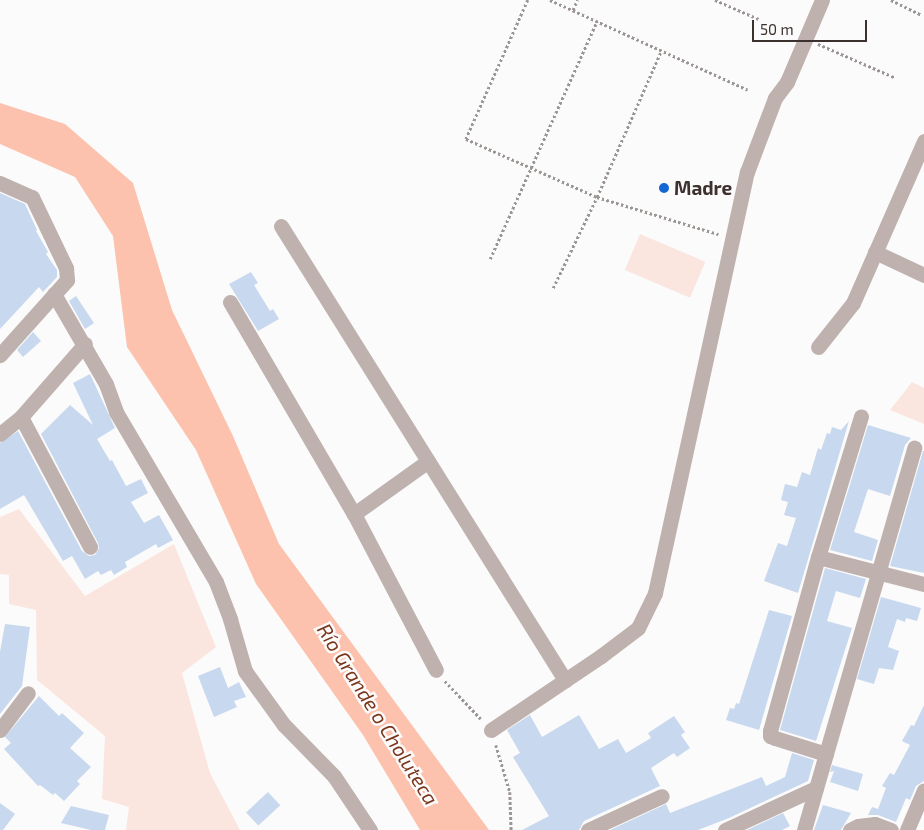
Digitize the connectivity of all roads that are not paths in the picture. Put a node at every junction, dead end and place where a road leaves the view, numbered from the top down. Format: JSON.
{"nodes":[{"id":1,"x":822,"y":0,"type":"edge"},
{"id":2,"x":924,"y":141,"type":"edge"},
{"id":3,"x":0,"y":182,"type":"edge"},
{"id":4,"x":281,"y":226,"type":"dead end"},
{"id":5,"x":875,"y":252,"type":"junction"},
{"id":6,"x":924,"y":275,"type":"edge"},
{"id":7,"x":54,"y":294,"type":"junction"},
{"id":8,"x":230,"y":302,"type":"dead end"},
{"id":9,"x":85,"y":344,"type":"junction"},
{"id":10,"x":818,"y":347,"type":"dead end"},
{"id":11,"x":0,"y":355,"type":"edge"},
{"id":12,"x":861,"y":416,"type":"dead end"},
{"id":13,"x":22,"y":417,"type":"junction"},
{"id":14,"x":0,"y":434,"type":"edge"},
{"id":15,"x":914,"y":448,"type":"dead end"},
{"id":16,"x":428,"y":461,"type":"junction"},
{"id":17,"x":354,"y":514,"type":"junction"},
{"id":18,"x":90,"y":547,"type":"dead end"},
{"id":19,"x":818,"y":557,"type":"junction"},
{"id":20,"x":878,"y":571,"type":"junction"},
{"id":21,"x":924,"y":584,"type":"edge"},
{"id":22,"x":436,"y":670,"type":"dead end"},
{"id":23,"x":565,"y":680,"type":"junction"},
{"id":24,"x":28,"y":693,"type":"dead end"},
{"id":25,"x":0,"y":730,"type":"edge"},
{"id":26,"x":491,"y":730,"type":"dead end"},
{"id":27,"x":826,"y":754,"type":"junction"},
{"id":28,"x":816,"y":788,"type":"junction"},
{"id":29,"x":924,"y":790,"type":"edge"},
{"id":30,"x":662,"y":796,"type":"dead end"},
{"id":31,"x":616,"y":824,"type":"edge"},
{"id":32,"x":370,"y":830,"type":"edge"},
{"id":33,"x":588,"y":830,"type":"edge"},
{"id":34,"x":725,"y":830,"type":"edge"},
{"id":35,"x":804,"y":830,"type":"edge"},
{"id":36,"x":850,"y":830,"type":"edge"},
{"id":37,"x":891,"y":830,"type":"edge"},
{"id":38,"x":907,"y":830,"type":"edge"}],
"edges":[{"from":1,"to":23,"type":"street"},
{"from":2,"to":5,"type":"street"},
{"from":3,"to":7,"type":"street"},
{"from":4,"to":16,"type":"street"},
{"from":5,"to":6,"type":"street"},
{"from":5,"to":10,"type":"street"},
{"from":7,"to":9,"type":"street"},
{"from":7,"to":11,"type":"street"},
{"from":8,"to":17,"type":"street"},
{"from":9,"to":13,"type":"street"},
{"from":9,"to":32,"type":"street"},
{"from":12,"to":19,"type":"street"},
{"from":13,"to":14,"type":"street"},
{"from":13,"to":18,"type":"street"},
{"from":15,"to":20,"type":"street"},
{"from":16,"to":17,"type":"street"},
{"from":16,"to":23,"type":"street"},
{"from":17,"to":22,"type":"street"},
{"from":19,"to":20,"type":"street"},
{"from":19,"to":27,"type":"street"},
{"from":20,"to":21,"type":"street"},
{"from":20,"to":27,"type":"street"},
{"from":23,"to":26,"type":"street"},
{"from":24,"to":25,"type":"street"},
{"from":27,"to":28,"type":"street"},
{"from":28,"to":34,"type":"street"},
{"from":28,"to":35,"type":"street"},
{"from":29,"to":38,"type":"street"},
{"from":30,"to":31,"type":"street"},
{"from":31,"to":33,"type":"street"},
{"from":36,"to":37,"type":"street"}]}
